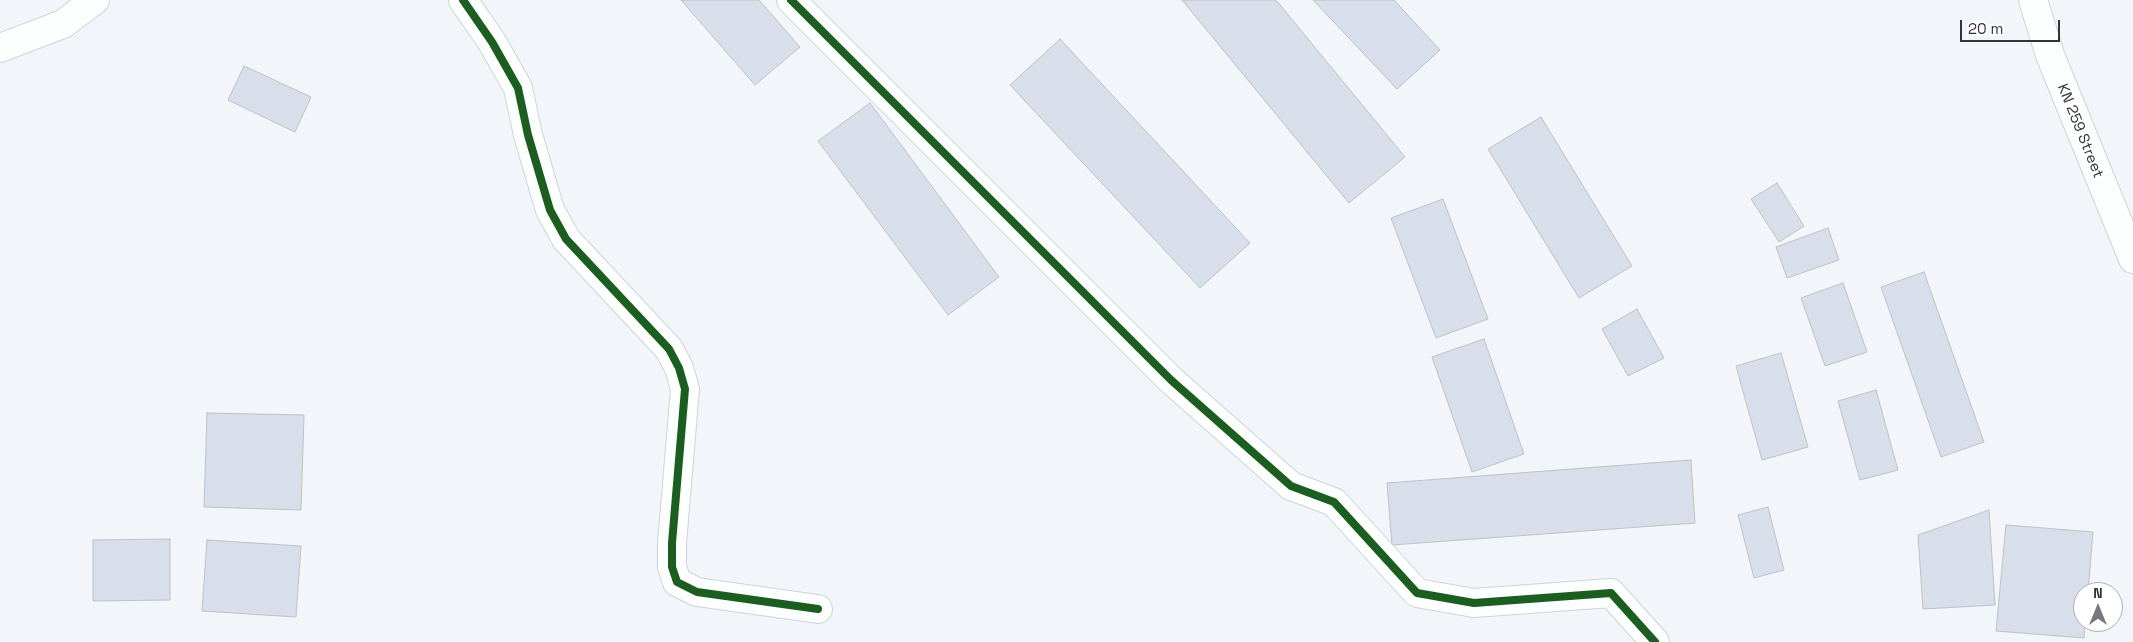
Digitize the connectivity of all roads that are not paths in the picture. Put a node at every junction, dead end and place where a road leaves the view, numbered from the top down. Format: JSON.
{"nodes":[{"id":1,"x":95,"y":0,"type":"edge"},
{"id":2,"x":463,"y":0,"type":"edge"},
{"id":3,"x":791,"y":0,"type":"edge"},
{"id":4,"x":2034,"y":0,"type":"edge"},
{"id":5,"x":0,"y":48,"type":"edge"},
{"id":6,"x":2133,"y":259,"type":"edge"},
{"id":7,"x":818,"y":609,"type":"dead end"},
{"id":8,"x":1654,"y":642,"type":"edge"}],
"edges":[{"from":1,"to":5,"type":"street"},
{"from":2,"to":7,"type":"street"},
{"from":3,"to":8,"type":"street"},
{"from":4,"to":6,"type":"street","name":"KN 259 Street"}]}
